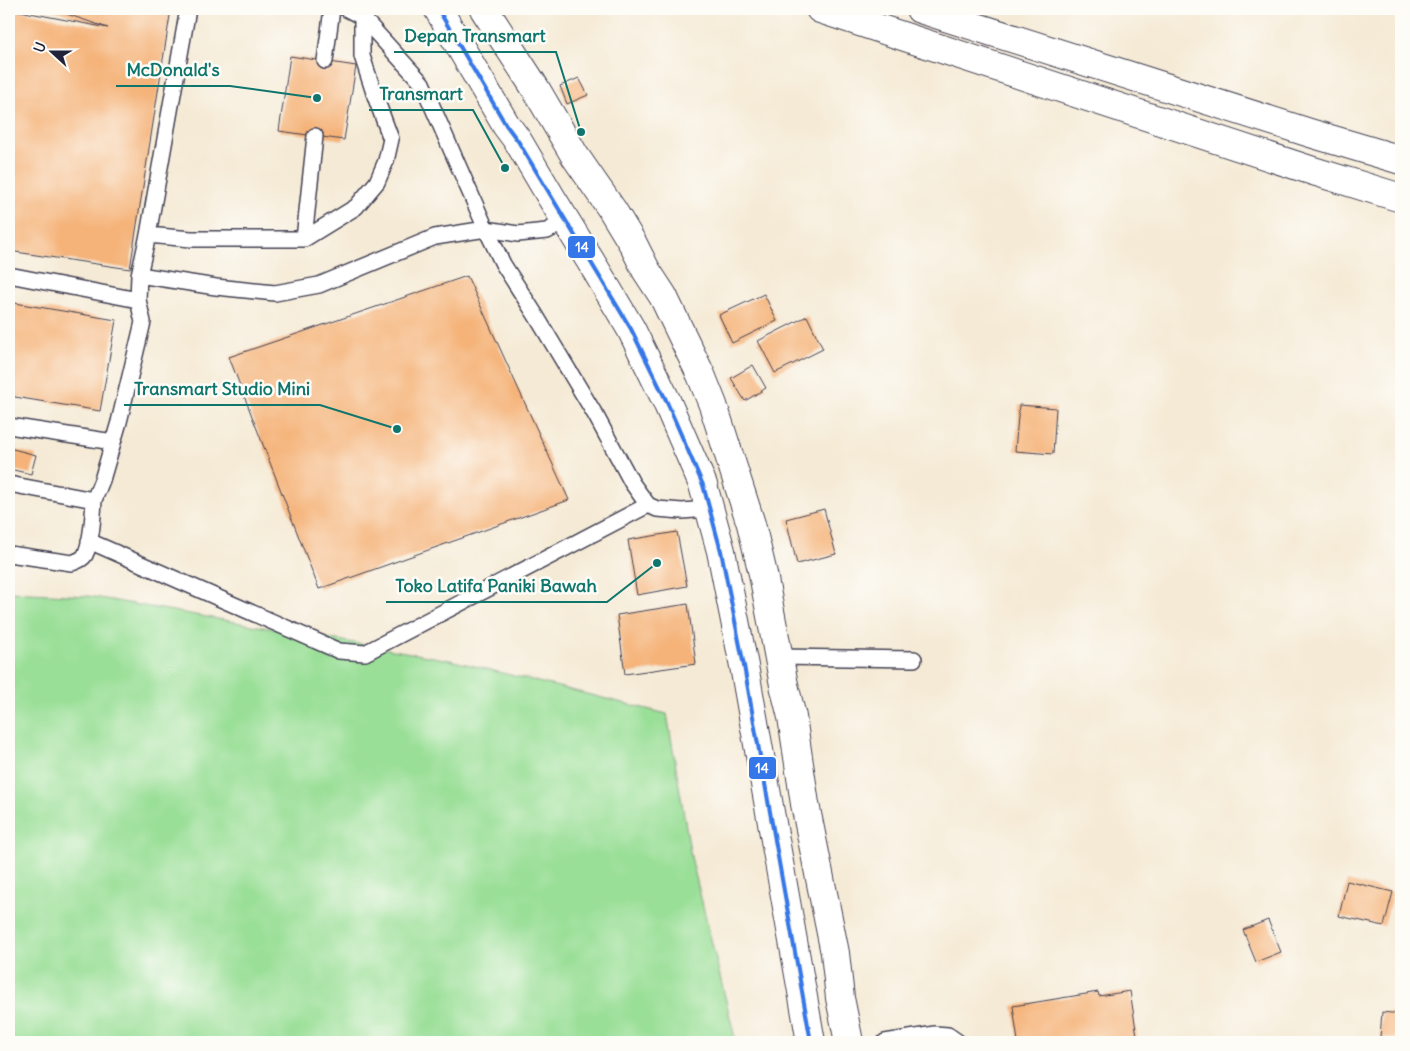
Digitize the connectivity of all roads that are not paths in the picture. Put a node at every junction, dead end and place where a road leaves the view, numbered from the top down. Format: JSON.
{"nodes":[{"id":1,"x":188,"y":9,"type":"edge"},
{"id":2,"x":332,"y":9,"type":"edge"},
{"id":3,"x":347,"y":9,"type":"edge"},
{"id":4,"x":438,"y":9,"type":"edge"},
{"id":5,"x":820,"y":9,"type":"edge"},
{"id":6,"x":920,"y":9,"type":"edge"},
{"id":7,"x":487,"y":10,"type":"edge"},
{"id":8,"x":362,"y":17,"type":"junction"},
{"id":9,"x":325,"y":61,"type":"dead end"},
{"id":10,"x":315,"y":136,"type":"dead end"},
{"id":11,"x":1401,"y":160,"type":"edge"},
{"id":12,"x":1401,"y":198,"type":"edge"},
{"id":13,"x":566,"y":221,"type":"junction"},
{"id":14,"x":486,"y":229,"type":"junction"},
{"id":15,"x":148,"y":235,"type":"junction"},
{"id":16,"x":304,"y":240,"type":"junction"},
{"id":17,"x":9,"y":275,"type":"edge"},
{"id":18,"x":139,"y":275,"type":"junction"},
{"id":19,"x":138,"y":300,"type":"junction"},
{"id":20,"x":9,"y":426,"type":"edge"},
{"id":21,"x":113,"y":442,"type":"junction"},
{"id":22,"x":9,"y":484,"type":"edge"},
{"id":23,"x":94,"y":500,"type":"junction"},
{"id":24,"x":648,"y":505,"type":"junction"},
{"id":25,"x":708,"y":508,"type":"junction"},
{"id":26,"x":89,"y":541,"type":"junction"},
{"id":27,"x":9,"y":554,"type":"edge"},
{"id":28,"x":779,"y":657,"type":"junction"},
{"id":29,"x":914,"y":659,"type":"dead end"},
{"id":30,"x":912,"y":1040,"type":"edge"},
{"id":31,"x":811,"y":1042,"type":"edge"},
{"id":32,"x":849,"y":1042,"type":"edge"},
{"id":33,"x":885,"y":1042,"type":"edge"},
{"id":34,"x":958,"y":1042,"type":"edge"}],
"edges":[{"from":1,"to":15,"type":"lane"},
{"from":2,"to":9,"type":"lane"},
{"from":3,"to":8,"type":"lane"},
{"from":4,"to":13,"type":"highway"},
{"from":5,"to":12,"type":"highway"},
{"from":6,"to":11,"type":"highway"},
{"from":7,"to":28,"type":"highway"},
{"from":8,"to":14,"type":"lane"},
{"from":8,"to":16,"type":"lane"},
{"from":10,"to":16,"type":"lane"},
{"from":13,"to":14,"type":"lane"},
{"from":13,"to":25,"type":"highway"},
{"from":14,"to":18,"type":"lane"},
{"from":14,"to":24,"type":"lane"},
{"from":15,"to":16,"type":"lane"},
{"from":15,"to":18,"type":"lane"},
{"from":17,"to":19,"type":"lane"},
{"from":18,"to":19,"type":"lane"},
{"from":19,"to":21,"type":"lane"},
{"from":20,"to":21,"type":"lane"},
{"from":21,"to":23,"type":"lane"},
{"from":22,"to":23,"type":"lane"},
{"from":23,"to":26,"type":"lane"},
{"from":24,"to":25,"type":"lane"},
{"from":24,"to":26,"type":"lane"},
{"from":25,"to":31,"type":"highway"},
{"from":26,"to":27,"type":"lane"},
{"from":28,"to":29,"type":"lane"},
{"from":28,"to":32,"type":"highway"},
{"from":30,"to":33,"type":"lane"},
{"from":30,"to":34,"type":"lane"}]}
